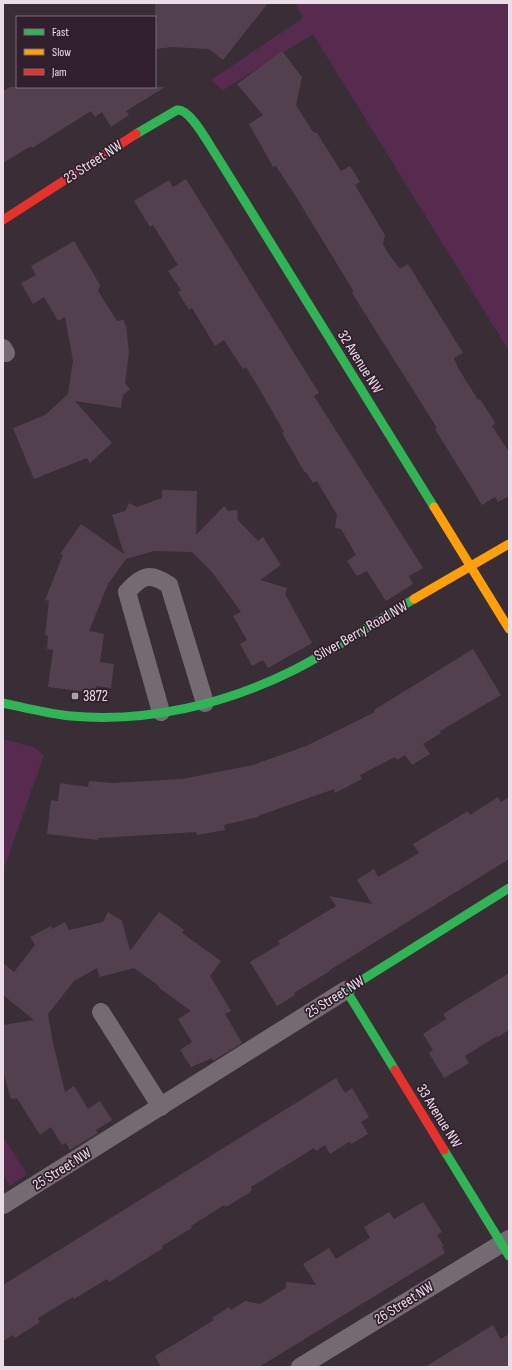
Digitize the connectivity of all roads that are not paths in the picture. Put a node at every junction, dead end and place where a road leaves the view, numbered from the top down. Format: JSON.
{"nodes":[{"id":1,"x":184,"y":111,"type":"joint"},
{"id":2,"x":3,"y":220,"type":"edge"},
{"id":3,"x":509,"y":544,"type":"edge"},
{"id":4,"x":469,"y":566,"type":"junction"},
{"id":5,"x":509,"y":629,"type":"edge"},
{"id":6,"x":3,"y":703,"type":"edge"},
{"id":7,"x":205,"y":703,"type":"junction"},
{"id":8,"x":161,"y":712,"type":"junction"},
{"id":9,"x":509,"y":888,"type":"edge"},
{"id":10,"x":346,"y":990,"type":"junction"},
{"id":11,"x":101,"y":1012,"type":"dead end"},
{"id":12,"x":161,"y":1107,"type":"junction"},
{"id":13,"x":3,"y":1205,"type":"edge"},
{"id":14,"x":506,"y":1246,"type":"edge"},
{"id":15,"x":300,"y":1367,"type":"edge"}],
"edges":[{"from":1,"to":2,"type":"street","name":"23 Street NW"},
{"from":1,"to":4,"type":"street","name":"32 Avenue NW"},
{"from":3,"to":4,"type":"street","name":"Silver Berry Road NW"},
{"from":4,"to":5,"type":"street","name":"32 Avenue NW"},
{"from":4,"to":7,"type":"street","name":"Silver Berry Road NW"},
{"from":6,"to":8,"type":"street","name":"Silver Berry Road NW"},
{"from":7,"to":8,"type":"street","name":"Silver Berry Road NW"},
{"from":7,"to":8,"type":"street"},
{"from":9,"to":10,"type":"street","name":"25 Street NW"},
{"from":10,"to":12,"type":"street","name":"25 Street NW"},
{"from":10,"to":14,"type":"street","name":"33 Avenue NW"},
{"from":11,"to":12,"type":"street"},
{"from":12,"to":13,"type":"street","name":"25 Street NW"},
{"from":14,"to":15,"type":"street","name":"26 Street NW"}]}
